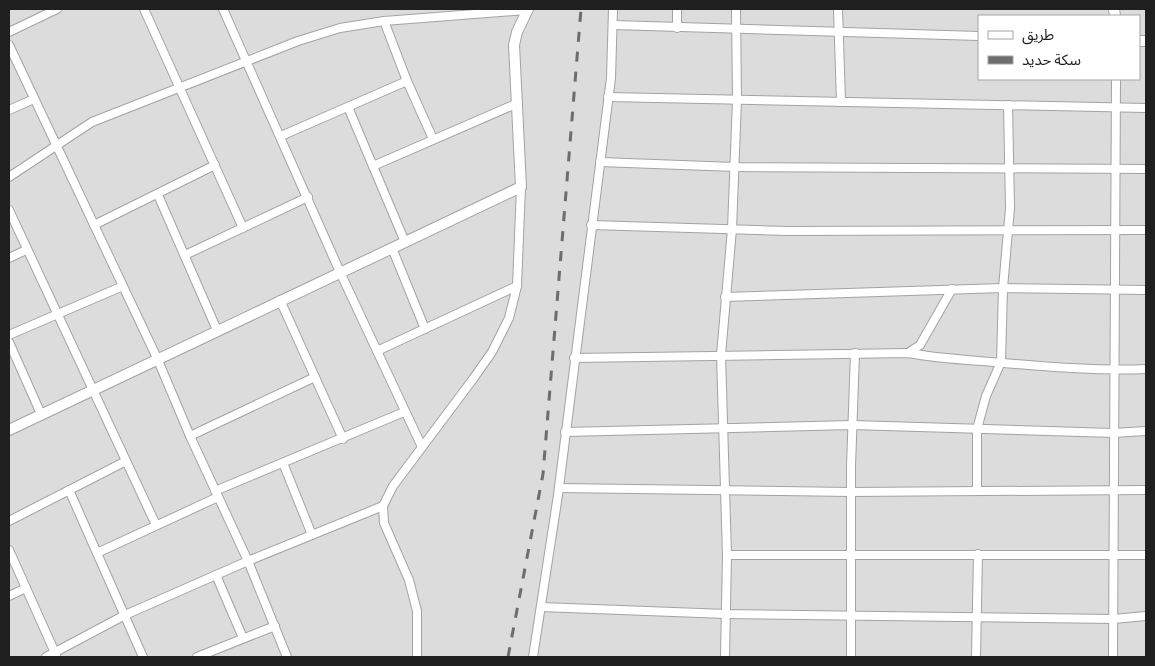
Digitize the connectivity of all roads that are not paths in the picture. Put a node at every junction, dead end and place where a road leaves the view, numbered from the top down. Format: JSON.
{"nodes":[{"id":1,"x":57,"y":9,"type":"edge"},
{"id":2,"x":144,"y":9,"type":"edge"},
{"id":3,"x":223,"y":9,"type":"edge"},
{"id":4,"x":527,"y":9,"type":"edge"},
{"id":5,"x":613,"y":9,"type":"edge"},
{"id":6,"x":676,"y":9,"type":"edge"},
{"id":7,"x":736,"y":9,"type":"edge"},
{"id":8,"x":838,"y":9,"type":"edge"},
{"id":9,"x":384,"y":21,"type":"junction"},
{"id":10,"x":612,"y":25,"type":"junction"},
{"id":11,"x":677,"y":28,"type":"junction"},
{"id":12,"x":736,"y":29,"type":"junction"},
{"id":13,"x":9,"y":32,"type":"edge"},
{"id":14,"x":839,"y":32,"type":"junction"},
{"id":15,"x":978,"y":36,"type":"edge"},
{"id":16,"x":9,"y":45,"type":"edge"},
{"id":17,"x":248,"y":61,"type":"junction"},
{"id":18,"x":1116,"y":80,"type":"edge"},
{"id":19,"x":407,"y":81,"type":"junction"},
{"id":20,"x":180,"y":87,"type":"junction"},
{"id":21,"x":608,"y":97,"type":"junction"},
{"id":22,"x":34,"y":99,"type":"junction"},
{"id":23,"x":737,"y":100,"type":"junction"},
{"id":24,"x":841,"y":102,"type":"junction"},
{"id":25,"x":518,"y":103,"type":"junction"},
{"id":26,"x":1008,"y":105,"type":"junction"},
{"id":27,"x":348,"y":107,"type":"junction"},
{"id":28,"x":1116,"y":107,"type":"junction"},
{"id":29,"x":1146,"y":108,"type":"edge"},
{"id":30,"x":9,"y":110,"type":"edge"},
{"id":31,"x":281,"y":136,"type":"junction"},
{"id":32,"x":432,"y":139,"type":"junction"},
{"id":33,"x":56,"y":146,"type":"junction"},
{"id":34,"x":600,"y":162,"type":"junction"},
{"id":35,"x":214,"y":165,"type":"junction"},
{"id":36,"x":373,"y":166,"type":"junction"},
{"id":37,"x":735,"y":167,"type":"junction"},
{"id":38,"x":1115,"y":168,"type":"junction"},
{"id":39,"x":1009,"y":169,"type":"junction"},
{"id":40,"x":1146,"y":169,"type":"edge"},
{"id":41,"x":9,"y":178,"type":"edge"},
{"id":42,"x":521,"y":187,"type":"junction"},
{"id":43,"x":158,"y":194,"type":"junction"},
{"id":44,"x":308,"y":198,"type":"junction"},
{"id":45,"x":9,"y":210,"type":"edge"},
{"id":46,"x":94,"y":225,"type":"junction"},
{"id":47,"x":592,"y":225,"type":"junction"},
{"id":48,"x":243,"y":228,"type":"junction"},
{"id":49,"x":732,"y":229,"type":"junction"},
{"id":50,"x":1115,"y":229,"type":"junction"},
{"id":51,"x":1146,"y":230,"type":"edge"},
{"id":52,"x":1008,"y":232,"type":"junction"},
{"id":53,"x":405,"y":242,"type":"junction"},
{"id":54,"x":392,"y":248,"type":"junction"},
{"id":55,"x":26,"y":250,"type":"junction"},
{"id":56,"x":185,"y":255,"type":"junction"},
{"id":57,"x":9,"y":258,"type":"edge"},
{"id":58,"x":340,"y":272,"type":"junction"},
{"id":59,"x":123,"y":286,"type":"junction"},
{"id":60,"x":517,"y":286,"type":"junction"},
{"id":61,"x":1003,"y":288,"type":"junction"},
{"id":62,"x":1115,"y":288,"type":"junction"},
{"id":63,"x":952,"y":289,"type":"junction"},
{"id":64,"x":1146,"y":290,"type":"edge"},
{"id":65,"x":725,"y":296,"type":"junction"},
{"id":66,"x":280,"y":300,"type":"junction"},
{"id":67,"x":57,"y":315,"type":"junction"},
{"id":68,"x":425,"y":329,"type":"junction"},
{"id":69,"x":217,"y":330,"type":"junction"},
{"id":70,"x":9,"y":335,"type":"edge"},
{"id":71,"x":9,"y":342,"type":"edge"},
{"id":72,"x":377,"y":351,"type":"junction"},
{"id":73,"x":855,"y":353,"type":"junction"},
{"id":74,"x":908,"y":353,"type":"junction"},
{"id":75,"x":720,"y":355,"type":"junction"},
{"id":76,"x":158,"y":358,"type":"junction"},
{"id":77,"x":574,"y":358,"type":"junction"},
{"id":78,"x":1001,"y":362,"type":"junction"},
{"id":79,"x":1146,"y":369,"type":"edge"},
{"id":80,"x":1114,"y":371,"type":"junction"},
{"id":81,"x":315,"y":377,"type":"junction"},
{"id":82,"x":92,"y":389,"type":"junction"},
{"id":83,"x":404,"y":412,"type":"junction"},
{"id":84,"x":41,"y":414,"type":"junction"},
{"id":85,"x":852,"y":425,"type":"junction"},
{"id":86,"x":723,"y":428,"type":"junction"},
{"id":87,"x":977,"y":429,"type":"junction"},
{"id":88,"x":9,"y":430,"type":"edge"},
{"id":89,"x":1146,"y":431,"type":"edge"},
{"id":90,"x":565,"y":432,"type":"junction"},
{"id":91,"x":1113,"y":433,"type":"junction"},
{"id":92,"x":190,"y":436,"type":"junction"},
{"id":93,"x":343,"y":439,"type":"junction"},
{"id":94,"x":422,"y":447,"type":"junction"},
{"id":95,"x":126,"y":461,"type":"junction"},
{"id":96,"x":283,"y":463,"type":"junction"},
{"id":97,"x":558,"y":488,"type":"junction"},
{"id":98,"x":69,"y":490,"type":"junction"},
{"id":99,"x":725,"y":490,"type":"junction"},
{"id":100,"x":1114,"y":490,"type":"junction"},
{"id":101,"x":1146,"y":490,"type":"edge"},
{"id":102,"x":977,"y":491,"type":"junction"},
{"id":103,"x":851,"y":492,"type":"junction"},
{"id":104,"x":217,"y":494,"type":"junction"},
{"id":105,"x":383,"y":506,"type":"junction"},
{"id":106,"x":9,"y":520,"type":"edge"},
{"id":107,"x":156,"y":525,"type":"junction"},
{"id":108,"x":312,"y":535,"type":"junction"},
{"id":109,"x":9,"y":550,"type":"edge"},
{"id":110,"x":96,"y":553,"type":"junction"},
{"id":111,"x":978,"y":554,"type":"junction"},
{"id":112,"x":727,"y":555,"type":"junction"},
{"id":113,"x":852,"y":555,"type":"junction"},
{"id":114,"x":1113,"y":555,"type":"junction"},
{"id":115,"x":1146,"y":555,"type":"edge"},
{"id":116,"x":248,"y":561,"type":"junction"},
{"id":117,"x":216,"y":575,"type":"junction"},
{"id":118,"x":26,"y":588,"type":"junction"},
{"id":119,"x":9,"y":596,"type":"edge"},
{"id":120,"x":541,"y":607,"type":"junction"},
{"id":121,"x":726,"y":614,"type":"junction"},
{"id":122,"x":125,"y":615,"type":"junction"},
{"id":123,"x":851,"y":616,"type":"junction"},
{"id":124,"x":1146,"y":616,"type":"edge"},
{"id":125,"x":977,"y":617,"type":"junction"},
{"id":126,"x":1113,"y":619,"type":"junction"},
{"id":127,"x":275,"y":626,"type":"junction"},
{"id":128,"x":242,"y":638,"type":"junction"},
{"id":129,"x":56,"y":655,"type":"edge"},
{"id":130,"x":46,"y":657,"type":"edge"},
{"id":131,"x":143,"y":657,"type":"edge"},
{"id":132,"x":197,"y":657,"type":"edge"},
{"id":133,"x":288,"y":657,"type":"edge"},
{"id":134,"x":417,"y":657,"type":"edge"},
{"id":135,"x":533,"y":657,"type":"edge"},
{"id":136,"x":725,"y":657,"type":"edge"},
{"id":137,"x":851,"y":657,"type":"edge"},
{"id":138,"x":976,"y":657,"type":"edge"},
{"id":139,"x":1113,"y":657,"type":"edge"}],
"edges":[{"from":1,"to":13,"type":"street"},
{"from":2,"to":20,"type":"street"},
{"from":3,"to":17,"type":"street"},
{"from":4,"to":9,"type":"street"},
{"from":4,"to":25,"type":"street"},
{"from":5,"to":10,"type":"street"},
{"from":6,"to":11,"type":"street"},
{"from":7,"to":12,"type":"street"},
{"from":8,"to":14,"type":"street"},
{"from":9,"to":17,"type":"street"},
{"from":9,"to":19,"type":"street"},
{"from":10,"to":11,"type":"street"},
{"from":10,"to":21,"type":"street"},
{"from":11,"to":12,"type":"street"},
{"from":12,"to":14,"type":"street"},
{"from":12,"to":23,"type":"street"},
{"from":14,"to":15,"type":"street"},
{"from":14,"to":24,"type":"street"},
{"from":16,"to":22,"type":"street"},
{"from":17,"to":20,"type":"street"},
{"from":17,"to":31,"type":"street"},
{"from":18,"to":28,"type":"street"},
{"from":19,"to":27,"type":"street"},
{"from":19,"to":32,"type":"street"},
{"from":20,"to":33,"type":"street"},
{"from":20,"to":35,"type":"street"},
{"from":21,"to":23,"type":"street"},
{"from":21,"to":34,"type":"street"},
{"from":22,"to":30,"type":"street"},
{"from":22,"to":33,"type":"street"},
{"from":23,"to":24,"type":"street"},
{"from":23,"to":37,"type":"street"},
{"from":24,"to":26,"type":"street"},
{"from":25,"to":32,"type":"street"},
{"from":25,"to":42,"type":"street"},
{"from":26,"to":28,"type":"street"},
{"from":26,"to":39,"type":"street"},
{"from":27,"to":31,"type":"street"},
{"from":27,"to":36,"type":"street"},
{"from":28,"to":29,"type":"street"},
{"from":28,"to":38,"type":"street"},
{"from":31,"to":44,"type":"street"},
{"from":32,"to":36,"type":"street"},
{"from":33,"to":41,"type":"street"},
{"from":33,"to":46,"type":"street"},
{"from":34,"to":37,"type":"street"},
{"from":34,"to":47,"type":"street"},
{"from":35,"to":43,"type":"street"},
{"from":35,"to":48,"type":"street"},
{"from":36,"to":53,"type":"street"},
{"from":37,"to":39,"type":"street"},
{"from":37,"to":49,"type":"street"},
{"from":38,"to":39,"type":"street"},
{"from":38,"to":40,"type":"street"},
{"from":38,"to":50,"type":"street"},
{"from":39,"to":52,"type":"street"},
{"from":42,"to":53,"type":"street"},
{"from":42,"to":60,"type":"street"},
{"from":43,"to":46,"type":"street"},
{"from":43,"to":56,"type":"street"},
{"from":44,"to":48,"type":"street"},
{"from":44,"to":58,"type":"street"},
{"from":45,"to":55,"type":"street"},
{"from":46,"to":59,"type":"street"},
{"from":47,"to":49,"type":"street"},
{"from":47,"to":77,"type":"street"},
{"from":48,"to":56,"type":"street"},
{"from":49,"to":52,"type":"street"},
{"from":49,"to":65,"type":"street"},
{"from":50,"to":51,"type":"street"},
{"from":50,"to":52,"type":"street"},
{"from":50,"to":62,"type":"street"},
{"from":52,"to":61,"type":"street"},
{"from":53,"to":54,"type":"street"},
{"from":54,"to":58,"type":"street"},
{"from":54,"to":68,"type":"street"},
{"from":55,"to":57,"type":"street"},
{"from":55,"to":67,"type":"street"},
{"from":56,"to":69,"type":"street"},
{"from":58,"to":66,"type":"street"},
{"from":58,"to":72,"type":"street"},
{"from":59,"to":67,"type":"street"},
{"from":59,"to":76,"type":"street"},
{"from":60,"to":68,"type":"street"},
{"from":60,"to":94,"type":"street"},
{"from":61,"to":62,"type":"street"},
{"from":61,"to":63,"type":"street"},
{"from":61,"to":78,"type":"street"},
{"from":62,"to":64,"type":"street"},
{"from":62,"to":80,"type":"street"},
{"from":63,"to":65,"type":"street"},
{"from":63,"to":74,"type":"street"},
{"from":65,"to":75,"type":"street"},
{"from":66,"to":69,"type":"street"},
{"from":66,"to":81,"type":"street"},
{"from":67,"to":70,"type":"street"},
{"from":67,"to":82,"type":"street"},
{"from":68,"to":72,"type":"street"},
{"from":69,"to":76,"type":"street"},
{"from":71,"to":84,"type":"street"},
{"from":72,"to":83,"type":"street"},
{"from":73,"to":74,"type":"street"},
{"from":73,"to":75,"type":"street"},
{"from":73,"to":85,"type":"street"},
{"from":74,"to":78,"type":"street"},
{"from":75,"to":77,"type":"street"},
{"from":75,"to":86,"type":"street"},
{"from":76,"to":82,"type":"street"},
{"from":76,"to":92,"type":"street"},
{"from":77,"to":90,"type":"street"},
{"from":78,"to":80,"type":"street"},
{"from":78,"to":87,"type":"street"},
{"from":79,"to":80,"type":"street"},
{"from":80,"to":91,"type":"street"},
{"from":81,"to":92,"type":"street"},
{"from":81,"to":93,"type":"street"},
{"from":82,"to":84,"type":"street"},
{"from":82,"to":95,"type":"street"},
{"from":83,"to":93,"type":"street"},
{"from":83,"to":94,"type":"street"},
{"from":84,"to":88,"type":"street"},
{"from":85,"to":86,"type":"street"},
{"from":85,"to":87,"type":"street"},
{"from":85,"to":103,"type":"street"},
{"from":86,"to":90,"type":"street"},
{"from":86,"to":99,"type":"street"},
{"from":87,"to":91,"type":"street"},
{"from":87,"to":102,"type":"street"},
{"from":89,"to":91,"type":"street"},
{"from":90,"to":97,"type":"street"},
{"from":91,"to":100,"type":"street"},
{"from":92,"to":104,"type":"street"},
{"from":93,"to":96,"type":"street"},
{"from":94,"to":105,"type":"street"},
{"from":95,"to":98,"type":"street"},
{"from":95,"to":107,"type":"street"},
{"from":96,"to":104,"type":"street"},
{"from":96,"to":108,"type":"street"},
{"from":97,"to":99,"type":"street"},
{"from":97,"to":120,"type":"street"},
{"from":98,"to":106,"type":"street"},
{"from":98,"to":110,"type":"street"},
{"from":99,"to":103,"type":"street"},
{"from":99,"to":112,"type":"street"},
{"from":100,"to":101,"type":"street"},
{"from":100,"to":102,"type":"street"},
{"from":100,"to":114,"type":"street"},
{"from":102,"to":103,"type":"street"},
{"from":103,"to":113,"type":"street"},
{"from":104,"to":107,"type":"street"},
{"from":104,"to":116,"type":"street"},
{"from":105,"to":108,"type":"street"},
{"from":105,"to":134,"type":"street"},
{"from":107,"to":110,"type":"street"},
{"from":108,"to":116,"type":"street"},
{"from":109,"to":118,"type":"street"},
{"from":110,"to":122,"type":"street"},
{"from":111,"to":113,"type":"street"},
{"from":111,"to":114,"type":"street"},
{"from":111,"to":125,"type":"street"},
{"from":112,"to":113,"type":"street"},
{"from":112,"to":121,"type":"street"},
{"from":113,"to":123,"type":"street"},
{"from":114,"to":115,"type":"street"},
{"from":114,"to":126,"type":"street"},
{"from":116,"to":117,"type":"street"},
{"from":116,"to":127,"type":"street"},
{"from":117,"to":122,"type":"street"},
{"from":117,"to":128,"type":"street"},
{"from":118,"to":119,"type":"street"},
{"from":118,"to":129,"type":"street"},
{"from":120,"to":121,"type":"street"},
{"from":120,"to":135,"type":"street"},
{"from":121,"to":123,"type":"street"},
{"from":121,"to":136,"type":"street"},
{"from":122,"to":129,"type":"street"},
{"from":122,"to":131,"type":"street"},
{"from":123,"to":125,"type":"street"},
{"from":123,"to":137,"type":"street"},
{"from":124,"to":126,"type":"street"},
{"from":125,"to":126,"type":"street"},
{"from":125,"to":138,"type":"street"},
{"from":126,"to":139,"type":"street"},
{"from":127,"to":128,"type":"street"},
{"from":127,"to":133,"type":"street"},
{"from":128,"to":132,"type":"street"},
{"from":129,"to":130,"type":"street"}]}
